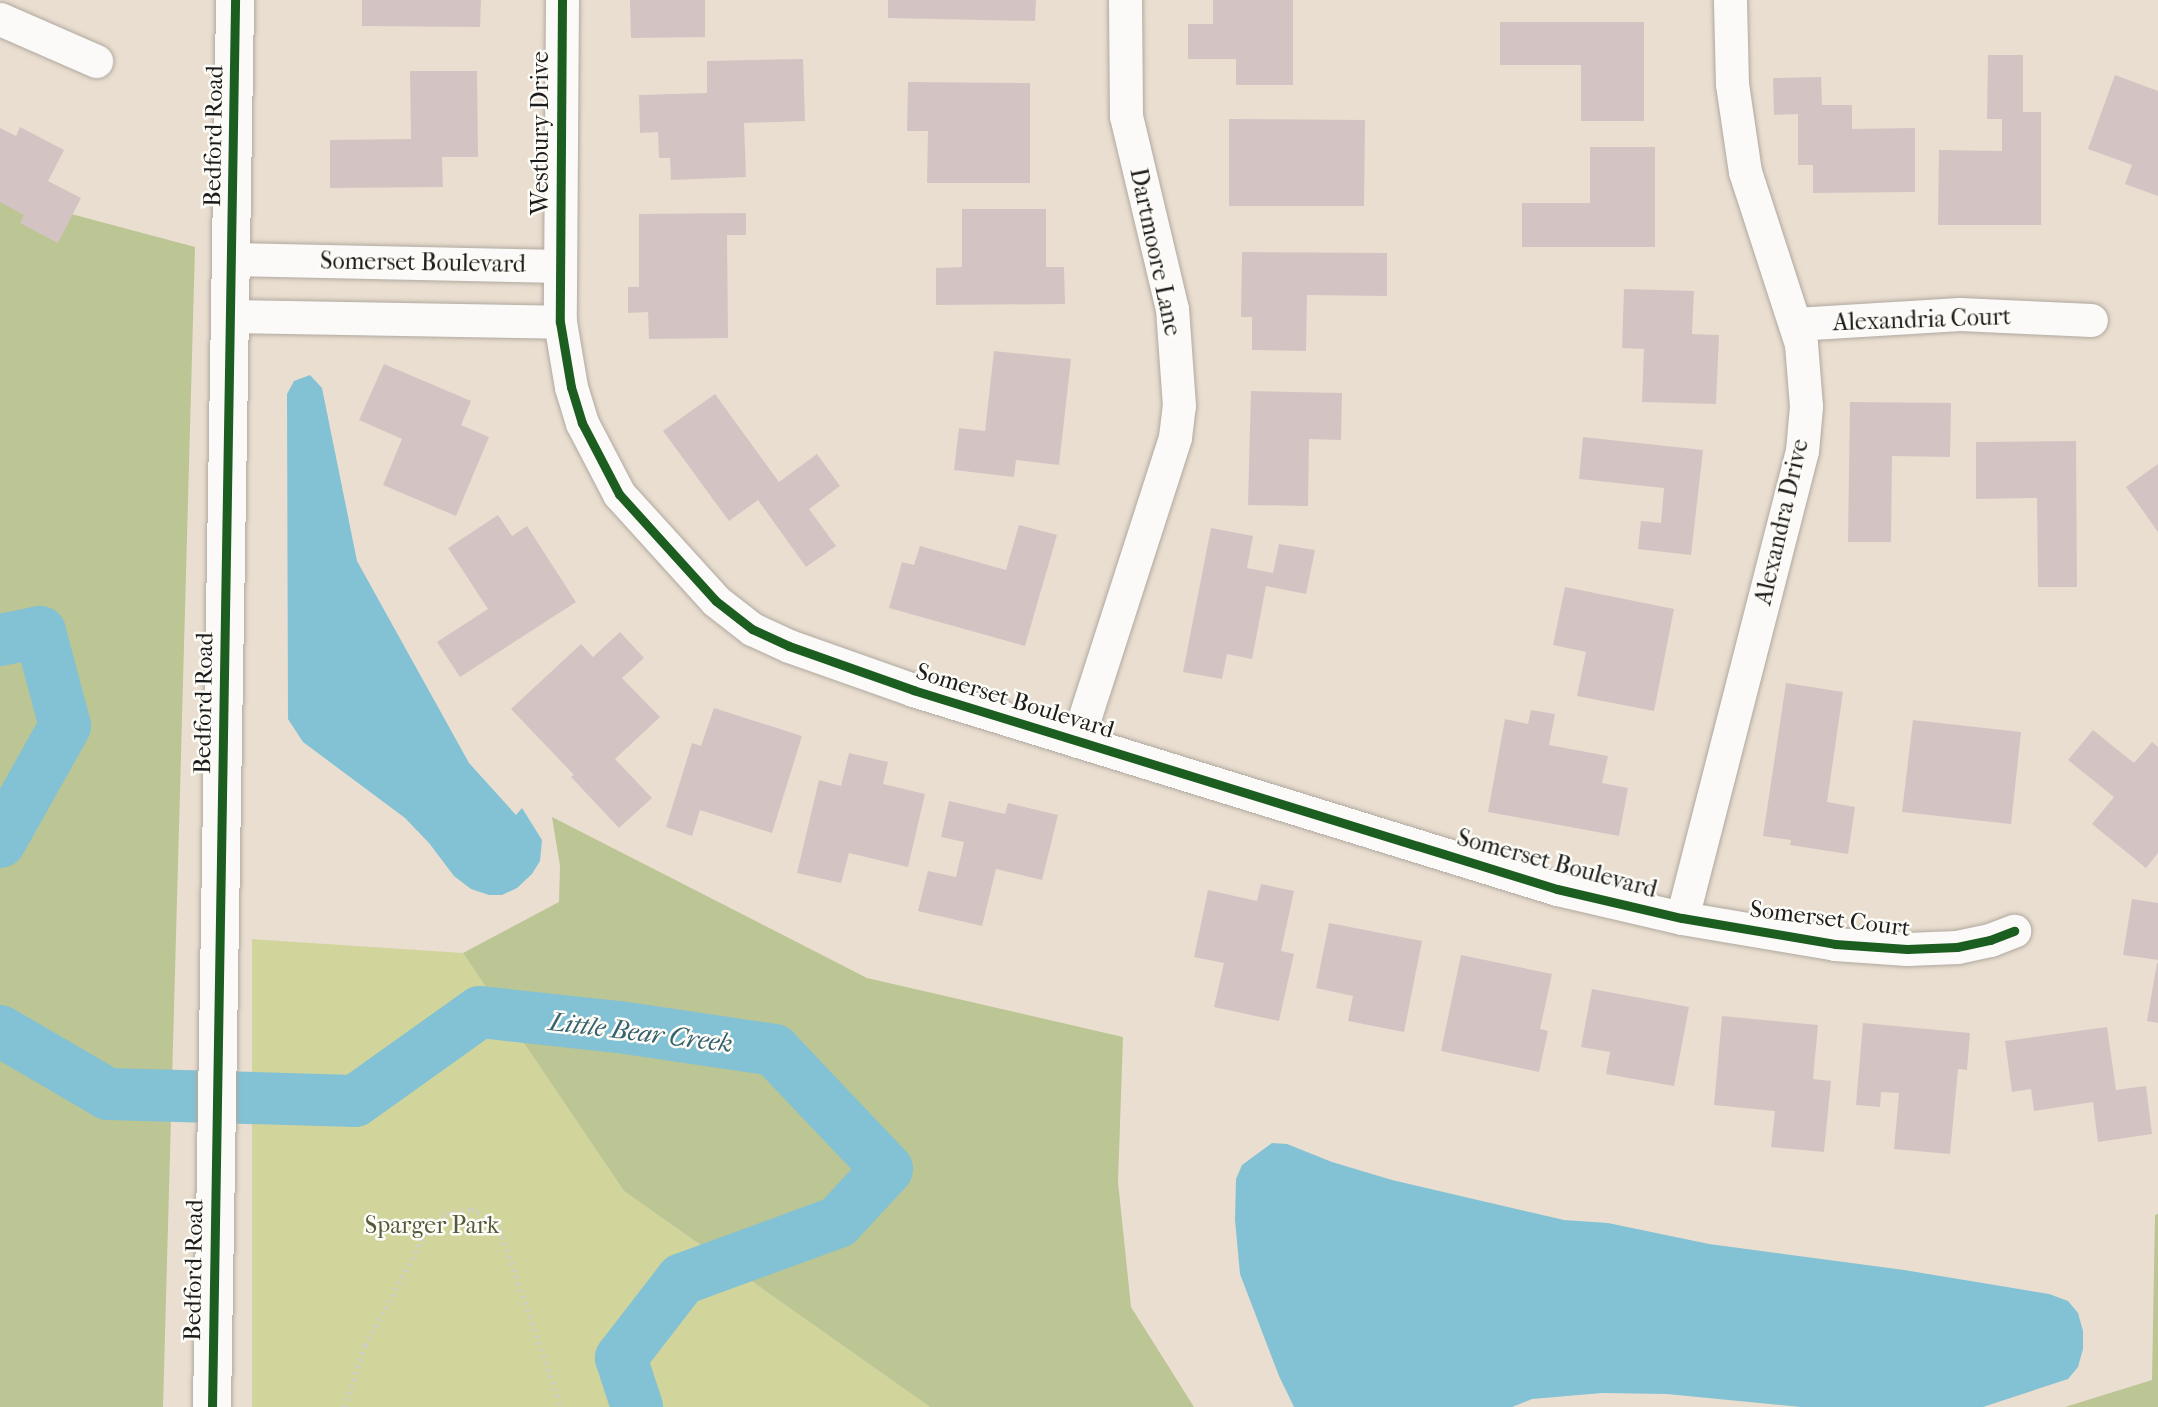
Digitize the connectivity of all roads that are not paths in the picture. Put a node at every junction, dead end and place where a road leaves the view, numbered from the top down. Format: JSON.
{"nodes":[{"id":1,"x":235,"y":0,"type":"edge"},
{"id":2,"x":562,"y":0,"type":"edge"},
{"id":3,"x":1125,"y":0,"type":"edge"},
{"id":4,"x":1730,"y":0,"type":"edge"},
{"id":5,"x":0,"y":19,"type":"edge"},
{"id":6,"x":96,"y":61,"type":"dead end"},
{"id":7,"x":231,"y":259,"type":"junction"},
{"id":8,"x":560,"y":266,"type":"junction"},
{"id":9,"x":230,"y":316,"type":"junction"},
{"id":10,"x":2091,"y":320,"type":"dead end"},
{"id":11,"x":560,"y":322,"type":"junction"},
{"id":12,"x":1795,"y":324,"type":"junction"},
{"id":13,"x":1077,"y":741,"type":"junction"},
{"id":14,"x":1682,"y":918,"type":"junction"},
{"id":15,"x":2014,"y":931,"type":"dead end"},
{"id":16,"x":212,"y":1407,"type":"edge"}],
"edges":[{"from":1,"to":7,"type":"street","name":"Bedford Road"},
{"from":2,"to":8,"type":"street","name":"Westbury Drive"},
{"from":3,"to":13,"type":"street","name":"Dartmoore Lane"},
{"from":4,"to":12,"type":"street","name":"Alexandra Drive"},
{"from":5,"to":6,"type":"street"},
{"from":7,"to":8,"type":"street","name":"Somerset Boulevard"},
{"from":7,"to":9,"type":"street","name":"Bedford Road"},
{"from":8,"to":11,"type":"street","name":"Somerset Boulevard"},
{"from":9,"to":11,"type":"street"},
{"from":9,"to":16,"type":"street","name":"Bedford Road"},
{"from":10,"to":12,"type":"street","name":"Alexandria Court"},
{"from":11,"to":13,"type":"street","name":"Somerset Boulevard"},
{"from":12,"to":14,"type":"street","name":"Alexandra Drive"},
{"from":13,"to":14,"type":"street","name":"Somerset Boulevard"},
{"from":14,"to":15,"type":"street","name":"Somerset Court"}]}
